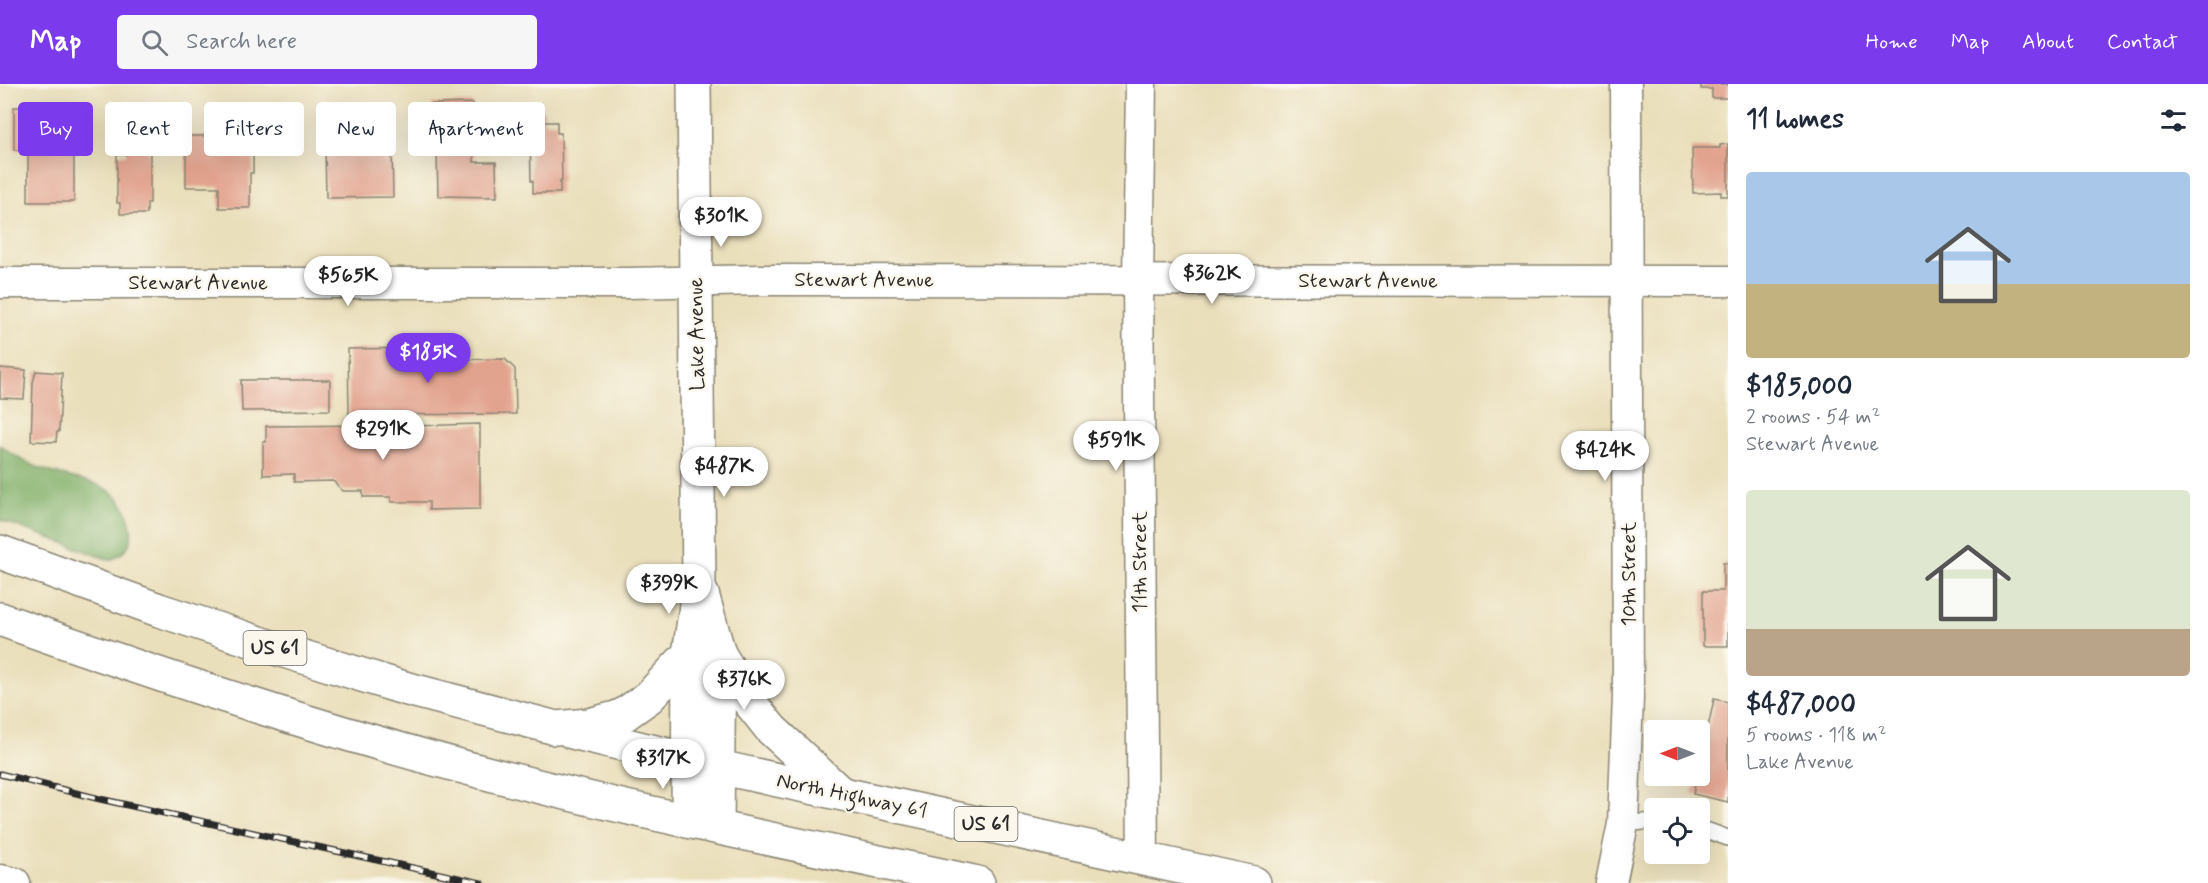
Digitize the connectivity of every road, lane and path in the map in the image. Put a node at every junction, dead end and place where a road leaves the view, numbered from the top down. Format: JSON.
{"nodes":[{"id":1,"x":694,"y":84,"type":"edge"},
{"id":2,"x":1141,"y":84,"type":"edge"},
{"id":3,"x":1626,"y":84,"type":"edge"},
{"id":4,"x":1138,"y":280,"type":"junction"},
{"id":5,"x":696,"y":281,"type":"junction"},
{"id":6,"x":1728,"y":281,"type":"edge"},
{"id":7,"x":1627,"y":282,"type":"junction"},
{"id":8,"x":0,"y":283,"type":"edge"},
{"id":9,"x":0,"y":552,"type":"edge"},
{"id":10,"x":0,"y":619,"type":"edge"},
{"id":11,"x":704,"y":654,"type":"junction"},
{"id":12,"x":556,"y":728,"type":"junction"},
{"id":13,"x":703,"y":764,"type":"junction"},
{"id":14,"x":842,"y":794,"type":"junction"},
{"id":15,"x":1644,"y":822,"type":"edge"},
{"id":16,"x":703,"y":824,"type":"junction"},
{"id":17,"x":1623,"y":824,"type":"junction"},
{"id":18,"x":1710,"y":832,"type":"edge"},
{"id":19,"x":1728,"y":838,"type":"edge"},
{"id":20,"x":1143,"y":859,"type":"junction"},
{"id":21,"x":0,"y":880,"type":"edge"},
{"id":22,"x":15,"y":883,"type":"edge"},
{"id":23,"x":978,"y":883,"type":"edge"},
{"id":24,"x":1254,"y":883,"type":"edge"},
{"id":25,"x":1611,"y":883,"type":"edge"}],
"edges":[{"from":1,"to":5,"type":"main road","name":"Lake Avenue"},
{"from":2,"to":4,"type":"street","name":"11th Street"},
{"from":3,"to":7,"type":"street","name":"10th Street"},
{"from":4,"to":5,"type":"street","name":"Stewart Avenue"},
{"from":4,"to":7,"type":"street","name":"Stewart Avenue"},
{"from":4,"to":20,"type":"street","name":"11th Street"},
{"from":5,"to":8,"type":"street","name":"Stewart Avenue"},
{"from":5,"to":11,"type":"main road","name":"Lake Avenue"},
{"from":6,"to":7,"type":"street","name":"Stewart Avenue"},
{"from":7,"to":17,"type":"street","name":"10th Street"},
{"from":9,"to":12,"type":"main road","number":"US 61"},
{"from":10,"to":16,"type":"main road"},
{"from":11,"to":12,"type":"main road"},
{"from":11,"to":13,"type":"main road","name":"Lake Avenue"},
{"from":11,"to":14,"type":"main road"},
{"from":12,"to":13,"type":"main road","name":"North Highway 61","number":"US 61"},
{"from":13,"to":14,"type":"main road","name":"North Highway 61","number":"US 61"},
{"from":13,"to":16,"type":"main road","name":"Lake Avenue"},
{"from":14,"to":20,"type":"main road","name":"North Highway 61","number":"US 61"},
{"from":15,"to":17,"type":"lane"},
{"from":16,"to":23,"type":"main road"},
{"from":17,"to":25,"type":"street","name":"10th Street"},
{"from":18,"to":19,"type":"lane"},
{"from":20,"to":24,"type":"main road","name":"North Highway 61","number":"US 61"},
{"from":21,"to":22,"type":"street"}]}
